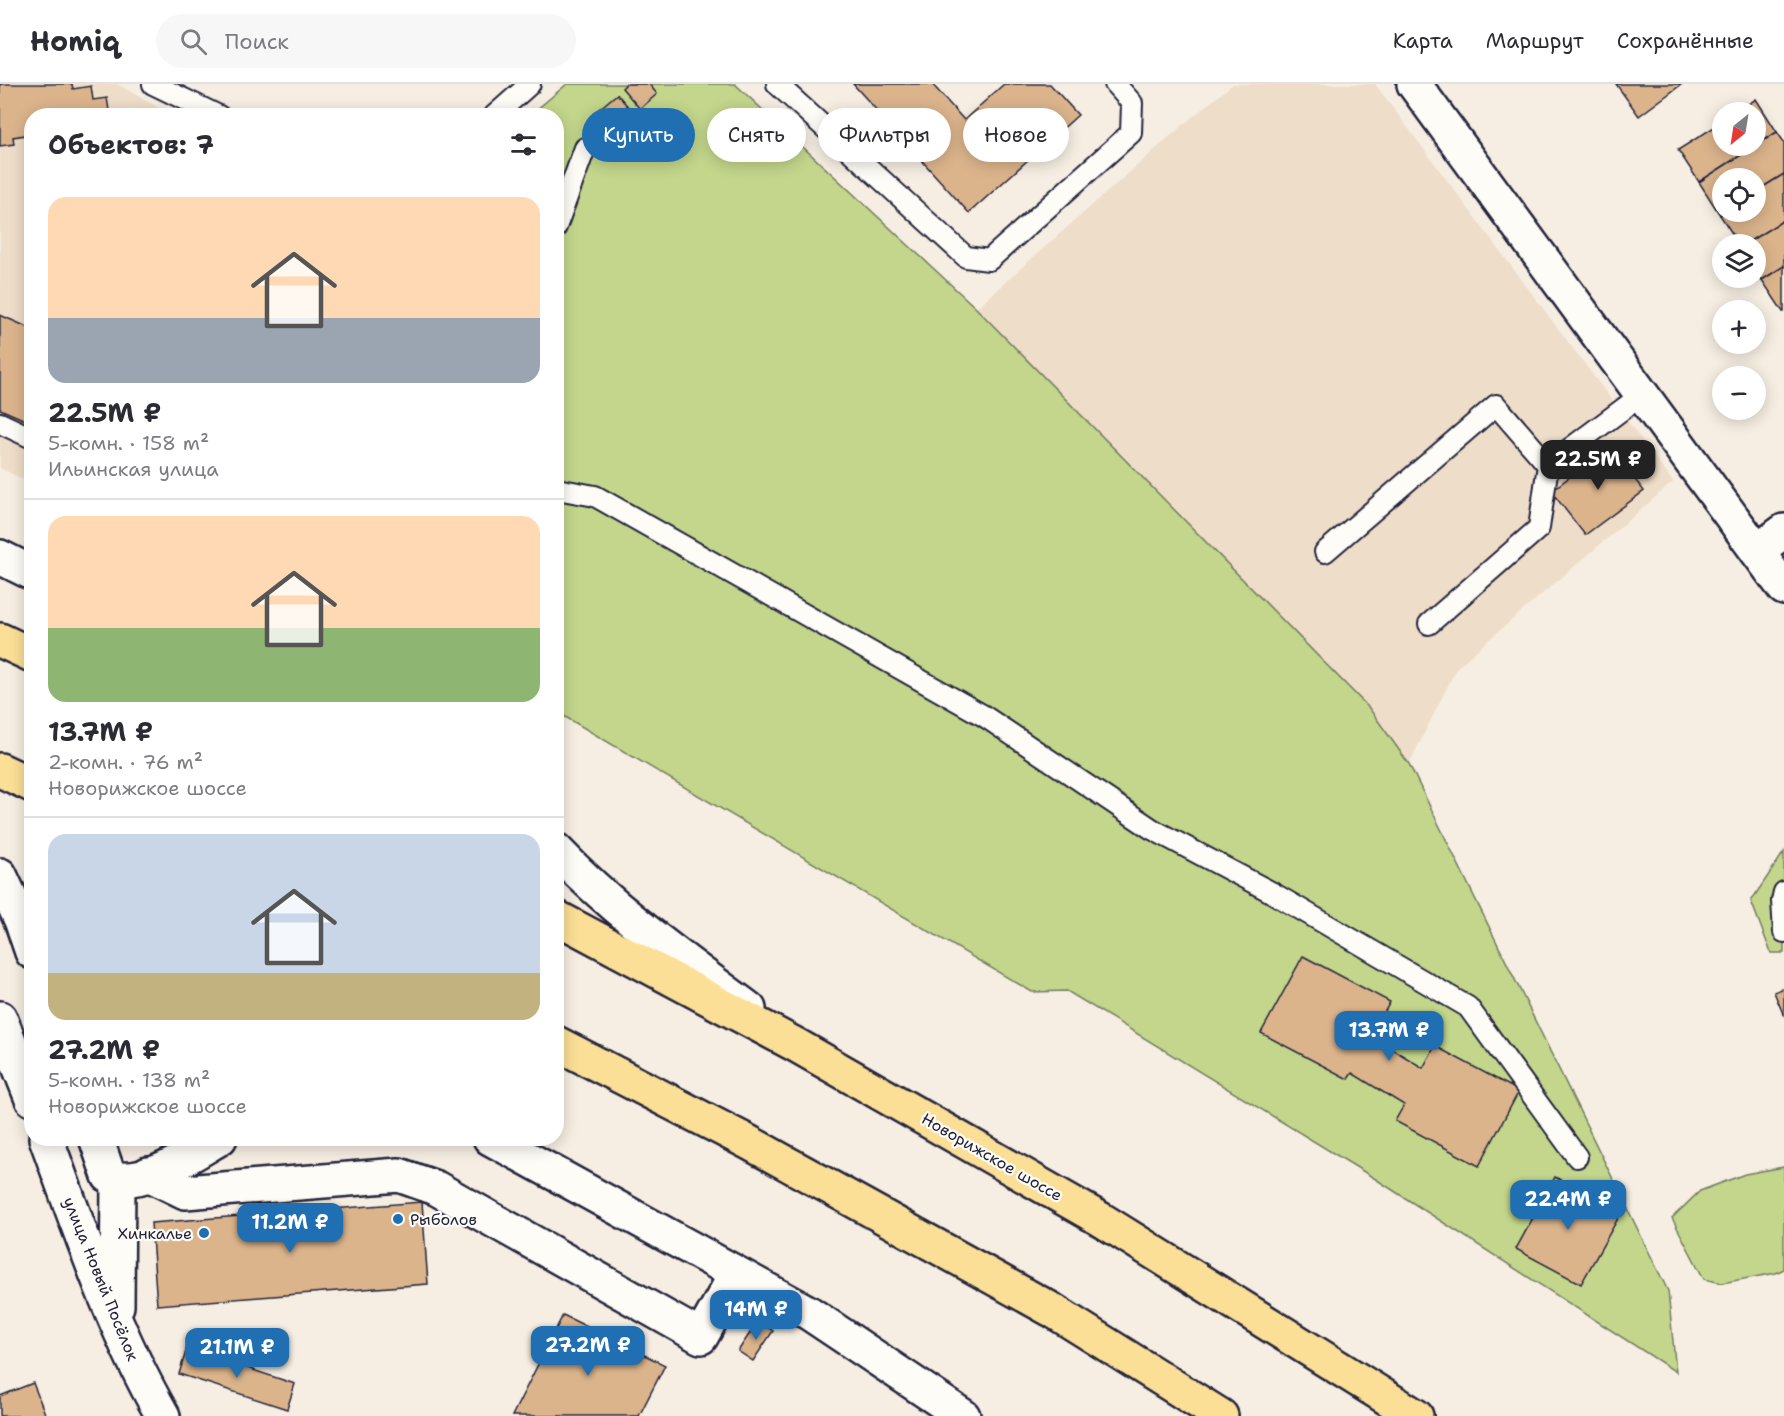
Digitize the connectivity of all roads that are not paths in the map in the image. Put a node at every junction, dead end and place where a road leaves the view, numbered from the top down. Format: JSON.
{"nodes":[{"id":1,"x":153,"y":84,"type":"edge"},
{"id":2,"x":530,"y":84,"type":"edge"},
{"id":3,"x":777,"y":84,"type":"edge"},
{"id":4,"x":1115,"y":84,"type":"edge"},
{"id":5,"x":1414,"y":84,"type":"edge"},
{"id":6,"x":202,"y":108,"type":"edge"},
{"id":7,"x":503,"y":108,"type":"edge"},
{"id":8,"x":582,"y":156,"type":"edge"},
{"id":9,"x":564,"y":205,"type":"edge"},
{"id":10,"x":1643,"y":394,"type":"junction"},
{"id":11,"x":0,"y":423,"type":"edge"},
{"id":12,"x":24,"y":434,"type":"edge"},
{"id":13,"x":1548,"y":465,"type":"junction"},
{"id":14,"x":564,"y":490,"type":"edge"},
{"id":15,"x":1784,"y":531,"type":"edge"},
{"id":16,"x":1758,"y":551,"type":"junction"},
{"id":17,"x":1325,"y":552,"type":"dead end"},
{"id":18,"x":0,"y":557,"type":"edge"},
{"id":19,"x":24,"y":569,"type":"edge"},
{"id":20,"x":1784,"y":588,"type":"edge"},
{"id":21,"x":1429,"y":624,"type":"dead end"},
{"id":22,"x":0,"y":640,"type":"edge"},
{"id":23,"x":24,"y":651,"type":"edge"},
{"id":24,"x":0,"y":770,"type":"edge"},
{"id":25,"x":24,"y":781,"type":"edge"},
{"id":26,"x":564,"y":858,"type":"edge"},
{"id":27,"x":0,"y":875,"type":"edge"},
{"id":28,"x":1784,"y":892,"type":"edge"},
{"id":29,"x":564,"y":921,"type":"edge"},
{"id":30,"x":24,"y":929,"type":"edge"},
{"id":31,"x":1784,"y":932,"type":"edge"},
{"id":32,"x":0,"y":1017,"type":"edge"},
{"id":33,"x":796,"y":1045,"type":"junction"},
{"id":34,"x":564,"y":1047,"type":"edge"},
{"id":35,"x":24,"y":1078,"type":"edge"},
{"id":36,"x":49,"y":1146,"type":"edge"},
{"id":37,"x":99,"y":1146,"type":"edge"},
{"id":38,"x":206,"y":1146,"type":"edge"},
{"id":39,"x":504,"y":1146,"type":"edge"},
{"id":40,"x":1577,"y":1157,"type":"dead end"},
{"id":41,"x":133,"y":1177,"type":"junction"},
{"id":42,"x":736,"y":1274,"type":"junction"},
{"id":43,"x":117,"y":1320,"type":"junction"},
{"id":44,"x":163,"y":1416,"type":"edge"},
{"id":45,"x":963,"y":1416,"type":"edge"},
{"id":46,"x":1221,"y":1416,"type":"edge"},
{"id":47,"x":1416,"y":1416,"type":"edge"}],
"edges":[{"from":1,"to":6,"type":"lane"},
{"from":2,"to":7,"type":"lane"},
{"from":3,"to":4,"type":"lane"},
{"from":5,"to":10,"type":"street"},
{"from":8,"to":9,"type":"lane"},
{"from":10,"to":13,"type":"lane"},
{"from":10,"to":16,"type":"street"},
{"from":11,"to":12,"type":"lane"},
{"from":13,"to":17,"type":"lane"},
{"from":13,"to":21,"type":"lane"},
{"from":14,"to":40,"type":"lane"},
{"from":15,"to":16,"type":"street"},
{"from":16,"to":20,"type":"street"},
{"from":18,"to":19,"type":"street"},
{"from":22,"to":23,"type":"highway"},
{"from":24,"to":25,"type":"highway"},
{"from":26,"to":33,"type":"street"},
{"from":27,"to":30,"type":"street"},
{"from":28,"to":31,"type":"lane"},
{"from":29,"to":33,"type":"highway","name":"Новорижское шоссе"},
{"from":32,"to":35,"type":"street"},
{"from":33,"to":47,"type":"highway","name":"Новорижское шоссе"},
{"from":34,"to":46,"type":"highway"},
{"from":36,"to":43,"type":"street","name":"улица Новый Посёлок"},
{"from":37,"to":41,"type":"street"},
{"from":38,"to":41,"type":"street"},
{"from":39,"to":42,"type":"street"},
{"from":41,"to":42,"type":"street"},
{"from":41,"to":43,"type":"street"},
{"from":42,"to":45,"type":"street"},
{"from":43,"to":44,"type":"street","name":"улица Новый Посёлок"}]}
